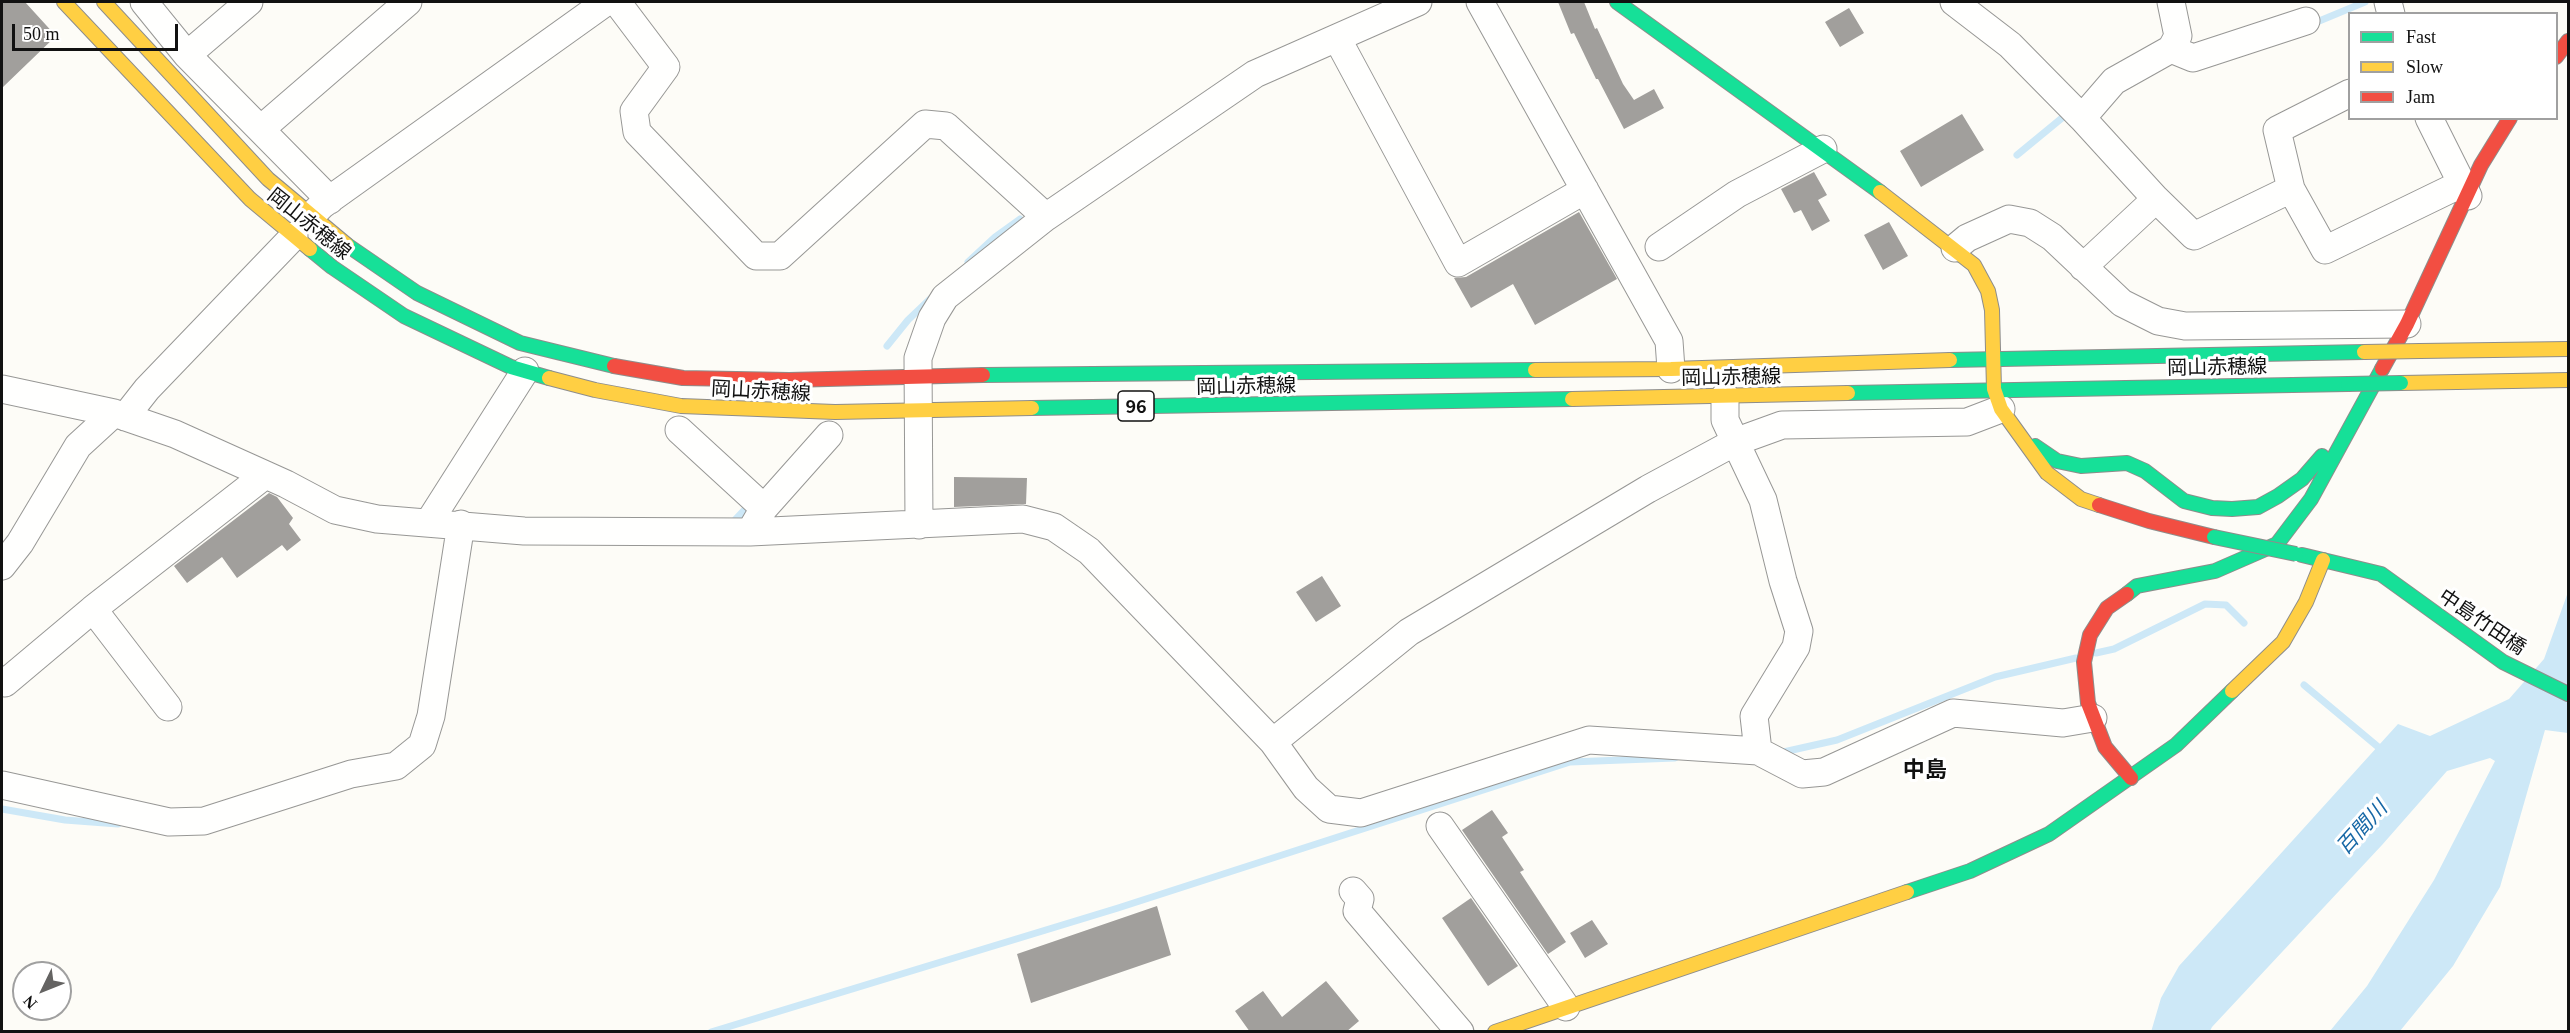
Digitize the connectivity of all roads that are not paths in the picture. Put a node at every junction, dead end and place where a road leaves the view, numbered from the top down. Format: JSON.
{"nodes":[{"id":1,"x":64,"y":2,"type":"edge"},
{"id":2,"x":104,"y":2,"type":"edge"},
{"id":3,"x":144,"y":2,"type":"edge"},
{"id":4,"x":249,"y":2,"type":"edge"},
{"id":5,"x":408,"y":2,"type":"edge"},
{"id":6,"x":606,"y":2,"type":"edge"},
{"id":7,"x":616,"y":2,"type":"edge"},
{"id":8,"x":1418,"y":2,"type":"edge"},
{"id":9,"x":1480,"y":2,"type":"edge"},
{"id":10,"x":1617,"y":2,"type":"edge"},
{"id":11,"x":1954,"y":2,"type":"edge"},
{"id":12,"x":2171,"y":2,"type":"edge"},
{"id":13,"x":2306,"y":21,"type":"dead end"},
{"id":14,"x":1337,"y":38,"type":"junction"},
{"id":15,"x":2568,"y":41,"type":"edge"},
{"id":16,"x":2171,"y":49,"type":"junction"},
{"id":17,"x":2558,"y":54,"type":"edge"},
{"id":18,"x":187,"y":55,"type":"junction"},
{"id":19,"x":2348,"y":94,"type":"edge"},
{"id":20,"x":2082,"y":118,"type":"junction"},
{"id":21,"x":2430,"y":120,"type":"edge"},
{"id":22,"x":2510,"y":120,"type":"edge"},
{"id":23,"x":261,"y":129,"type":"junction"},
{"id":24,"x":1823,"y":149,"type":"junction"},
{"id":25,"x":2291,"y":189,"type":"junction"},
{"id":26,"x":1585,"y":190,"type":"junction"},
{"id":27,"x":2464,"y":190,"type":"junction"},
{"id":28,"x":2156,"y":199,"type":"junction"},
{"id":29,"x":321,"y":207,"type":"junction"},
{"id":30,"x":1046,"y":217,"type":"junction"},
{"id":31,"x":294,"y":236,"type":"junction"},
{"id":32,"x":1659,"y":247,"type":"dead end"},
{"id":33,"x":1955,"y":248,"type":"junction"},
{"id":34,"x":2083,"y":267,"type":"junction"},
{"id":35,"x":2407,"y":324,"type":"junction"},
{"id":36,"x":2568,"y":349,"type":"edge"},
{"id":37,"x":1994,"y":360,"type":"junction"},
{"id":38,"x":1671,"y":369,"type":"junction"},
{"id":39,"x":525,"y":371,"type":"junction"},
{"id":40,"x":917,"y":376,"type":"junction"},
{"id":41,"x":2568,"y":380,"type":"edge"},
{"id":42,"x":2,"y":389,"type":"edge"},
{"id":43,"x":1725,"y":396,"type":"junction"},
{"id":44,"x":1998,"y":399,"type":"junction"},
{"id":45,"x":916,"y":410,"type":"junction"},
{"id":46,"x":120,"y":415,"type":"junction"},
{"id":47,"x":2350,"y":425,"type":"junction"},
{"id":48,"x":679,"y":430,"type":"dead end"},
{"id":49,"x":2019,"y":434,"type":"junction"},
{"id":50,"x":829,"y":435,"type":"dead end"},
{"id":51,"x":1735,"y":442,"type":"junction"},
{"id":52,"x":265,"y":475,"type":"junction"},
{"id":53,"x":758,"y":502,"type":"junction"},
{"id":54,"x":429,"y":522,"type":"junction"},
{"id":55,"x":461,"y":524,"type":"junction"},
{"id":56,"x":919,"y":525,"type":"junction"},
{"id":57,"x":738,"y":532,"type":"junction"},
{"id":58,"x":2323,"y":560,"type":"junction"},
{"id":59,"x":2,"y":566,"type":"edge"},
{"id":60,"x":93,"y":609,"type":"junction"},
{"id":61,"x":2,"y":680,"type":"edge"},
{"id":62,"x":2568,"y":694,"type":"edge"},
{"id":63,"x":168,"y":707,"type":"dead end"},
{"id":64,"x":2091,"y":711,"type":"junction"},
{"id":65,"x":1273,"y":742,"type":"junction"},
{"id":66,"x":1758,"y":751,"type":"junction"},
{"id":67,"x":2131,"y":778,"type":"junction"},
{"id":68,"x":2,"y":785,"type":"edge"},
{"id":69,"x":1440,"y":826,"type":"dead end"},
{"id":70,"x":1353,"y":891,"type":"dead end"},
{"id":71,"x":1566,"y":1007,"type":"junction"},
{"id":72,"x":1460,"y":1032,"type":"edge"},
{"id":73,"x":1495,"y":1032,"type":"edge"}],
"edges":[{"from":1,"to":31,"type":"main road","name":"岡山赤穂線","number":"96"},
{"from":2,"to":29,"type":"main road","name":"岡山赤穂線","number":"96"},
{"from":3,"to":18,"type":"street"},
{"from":4,"to":18,"type":"street"},
{"from":5,"to":23,"type":"street"},
{"from":6,"to":29,"type":"street"},
{"from":7,"to":30,"type":"street"},
{"from":8,"to":14,"type":"street"},
{"from":9,"to":26,"type":"street"},
{"from":10,"to":24,"type":"main road"},
{"from":11,"to":20,"type":"street"},
{"from":12,"to":16,"type":"street"},
{"from":13,"to":16,"type":"street"},
{"from":14,"to":26,"type":"street"},
{"from":14,"to":30,"type":"street"},
{"from":15,"to":17,"type":"main road"},
{"from":16,"to":20,"type":"street"},
{"from":18,"to":23,"type":"street"},
{"from":19,"to":25,"type":"street"},
{"from":20,"to":28,"type":"street"},
{"from":21,"to":27,"type":"street"},
{"from":22,"to":27,"type":"main road"},
{"from":23,"to":29,"type":"street"},
{"from":24,"to":32,"type":"street"},
{"from":24,"to":33,"type":"main road"},
{"from":25,"to":27,"type":"street"},
{"from":25,"to":28,"type":"street"},
{"from":26,"to":38,"type":"street"},
{"from":27,"to":35,"type":"main road"},
{"from":28,"to":34,"type":"street"},
{"from":29,"to":40,"type":"main road","name":"岡山赤穂線","number":"96"},
{"from":30,"to":40,"type":"street"},
{"from":31,"to":39,"type":"main road","name":"岡山赤穂線","number":"96"},
{"from":31,"to":46,"type":"street"},
{"from":33,"to":34,"type":"street"},
{"from":33,"to":37,"type":"main road"},
{"from":34,"to":35,"type":"street"},
{"from":35,"to":47,"type":"main road"},
{"from":36,"to":37,"type":"main road","name":"岡山赤穂線","number":"96","bridge":true},
{"from":37,"to":38,"type":"main road","name":"岡山赤穂線","number":"96"},
{"from":37,"to":44,"type":"main road"},
{"from":38,"to":40,"type":"main road","name":"岡山赤穂線","number":"96"},
{"from":39,"to":45,"type":"main road","name":"岡山赤穂線","number":"96"},
{"from":39,"to":54,"type":"street"},
{"from":40,"to":45,"type":"street"},
{"from":41,"to":44,"type":"main road","name":"岡山赤穂線","number":"96","bridge":true},
{"from":42,"to":46,"type":"street"},
{"from":43,"to":44,"type":"main road","name":"岡山赤穂線","number":"96"},
{"from":43,"to":45,"type":"main road","name":"岡山赤穂線","number":"96"},
{"from":43,"to":51,"type":"street"},
{"from":44,"to":49,"type":"main road"},
{"from":44,"to":51,"type":"street"},
{"from":45,"to":56,"type":"street"},
{"from":46,"to":52,"type":"street"},
{"from":46,"to":59,"type":"street"},
{"from":47,"to":49,"type":"main road"},
{"from":47,"to":64,"type":"main road"},
{"from":48,"to":53,"type":"street"},
{"from":49,"to":58,"type":"main road","bridge":true},
{"from":50,"to":53,"type":"street"},
{"from":51,"to":65,"type":"street"},
{"from":51,"to":66,"type":"street"},
{"from":52,"to":54,"type":"street"},
{"from":52,"to":60,"type":"street"},
{"from":53,"to":57,"type":"street"},
{"from":54,"to":55,"type":"street"},
{"from":55,"to":57,"type":"street"},
{"from":55,"to":68,"type":"street"},
{"from":56,"to":57,"type":"street"},
{"from":56,"to":65,"type":"street"},
{"from":58,"to":62,"type":"main road","name":"中島竹田橋"},
{"from":58,"to":67,"type":"main road"},
{"from":60,"to":61,"type":"street"},
{"from":60,"to":63,"type":"street"},
{"from":64,"to":66,"type":"street"},
{"from":64,"to":67,"type":"main road"},
{"from":65,"to":66,"type":"street"},
{"from":67,"to":71,"type":"main road"},
{"from":69,"to":71,"type":"street"},
{"from":70,"to":72,"type":"street"},
{"from":71,"to":73,"type":"main road"}]}
